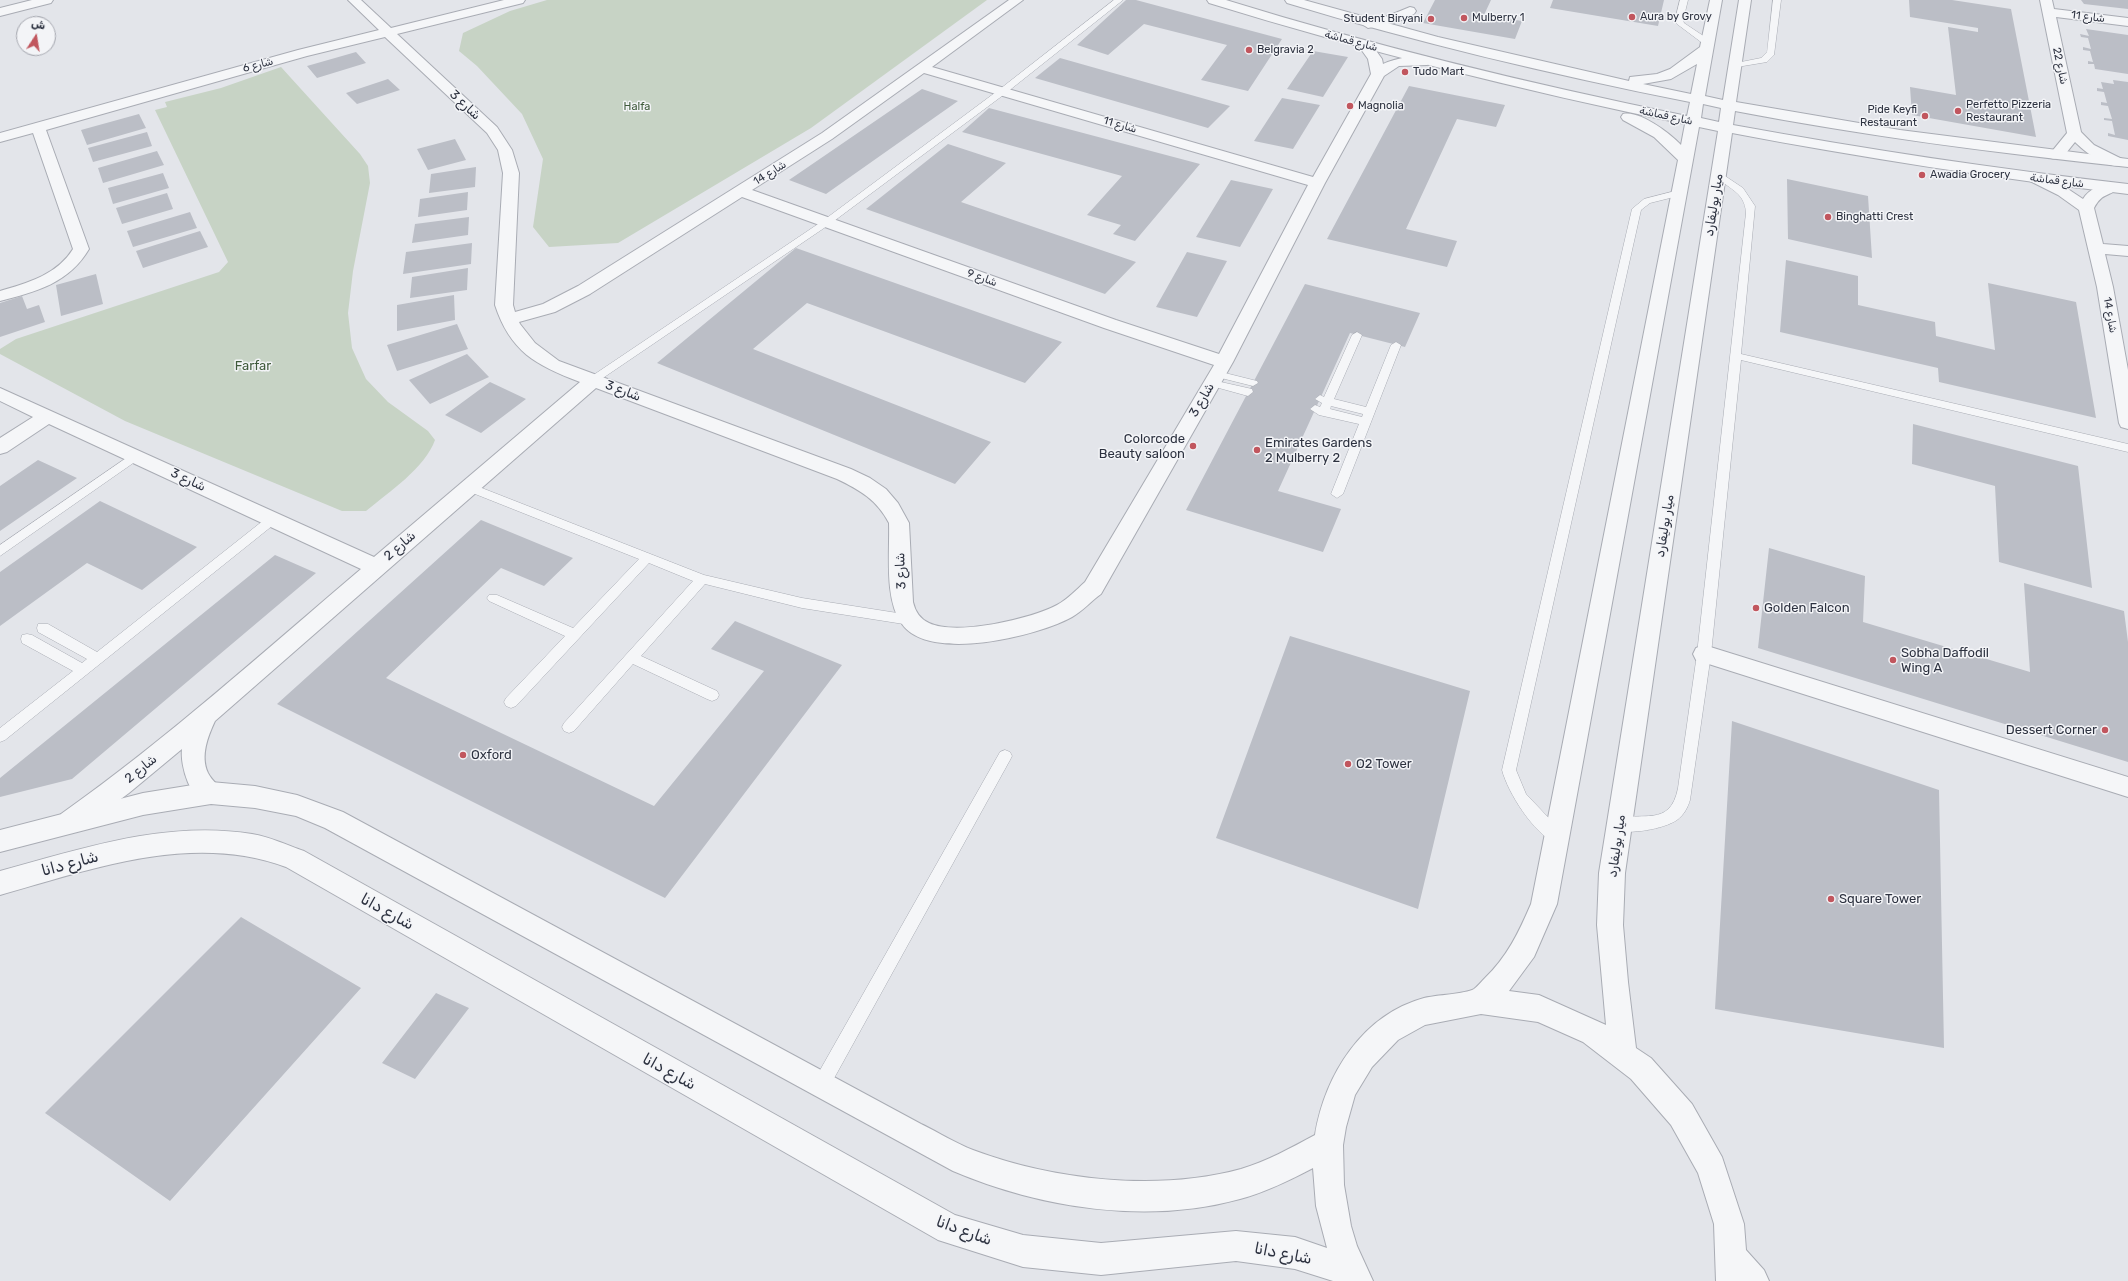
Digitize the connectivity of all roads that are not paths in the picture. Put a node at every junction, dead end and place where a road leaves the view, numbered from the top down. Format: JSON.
{"nodes":[{"id":1,"x":47,"y":0,"type":"edge"},
{"id":2,"x":354,"y":0,"type":"edge"},
{"id":3,"x":519,"y":0,"type":"edge"},
{"id":4,"x":1017,"y":0,"type":"edge"},
{"id":5,"x":1119,"y":0,"type":"edge"},
{"id":6,"x":1213,"y":0,"type":"edge"},
{"id":7,"x":1291,"y":0,"type":"edge"},
{"id":8,"x":1684,"y":0,"type":"edge"},
{"id":9,"x":1716,"y":0,"type":"edge"},
{"id":10,"x":1745,"y":0,"type":"edge"},
{"id":11,"x":1777,"y":0,"type":"edge"},
{"id":12,"x":1413,"y":6,"type":"edge"},
{"id":13,"x":2047,"y":6,"type":"edge"},
{"id":14,"x":0,"y":12,"type":"edge"},
{"id":15,"x":2128,"y":22,"type":"edge"},
{"id":16,"x":1368,"y":24,"type":"junction"},
{"id":17,"x":388,"y":33,"type":"junction"},
{"id":18,"x":1414,"y":35,"type":"junction"},
{"id":19,"x":1365,"y":45,"type":"junction"},
{"id":20,"x":1707,"y":46,"type":"junction"},
{"id":21,"x":1427,"y":61,"type":"junction"},
{"id":22,"x":1734,"y":66,"type":"junction"},
{"id":23,"x":922,"y":68,"type":"junction"},
{"id":24,"x":1378,"y":74,"type":"junction"},
{"id":25,"x":1603,"y":80,"type":"junction"},
{"id":26,"x":1003,"y":91,"type":"junction"},
{"id":27,"x":1576,"y":96,"type":"junction"},
{"id":28,"x":1697,"y":99,"type":"junction"},
{"id":29,"x":1729,"y":105,"type":"junction"},
{"id":30,"x":1692,"y":122,"type":"junction"},
{"id":31,"x":38,"y":128,"type":"junction"},
{"id":32,"x":1726,"y":129,"type":"junction"},
{"id":33,"x":2074,"y":133,"type":"junction"},
{"id":34,"x":0,"y":138,"type":"edge"},
{"id":35,"x":2056,"y":155,"type":"junction"},
{"id":36,"x":1686,"y":159,"type":"junction"},
{"id":37,"x":2123,"y":162,"type":"edge"},
{"id":38,"x":1719,"y":174,"type":"junction"},
{"id":39,"x":2034,"y":178,"type":"junction"},
{"id":40,"x":1317,"y":183,"type":"junction"},
{"id":41,"x":2111,"y":187,"type":"junction"},
{"id":42,"x":2128,"y":189,"type":"edge"},
{"id":43,"x":740,"y":191,"type":"junction"},
{"id":44,"x":1679,"y":193,"type":"junction"},
{"id":45,"x":2086,"y":208,"type":"junction"},
{"id":46,"x":827,"y":222,"type":"junction"},
{"id":47,"x":2096,"y":248,"type":"junction"},
{"id":48,"x":2128,"y":251,"type":"edge"},
{"id":49,"x":0,"y":296,"type":"edge"},
{"id":50,"x":508,"y":320,"type":"junction"},
{"id":51,"x":1357,"y":335,"type":"dead end"},
{"id":52,"x":1396,"y":345,"type":"dead end"},
{"id":53,"x":1736,"y":356,"type":"junction"},
{"id":54,"x":1218,"y":373,"type":"junction"},
{"id":55,"x":593,"y":380,"type":"junction"},
{"id":56,"x":1250,"y":388,"type":"dead end"},
{"id":57,"x":0,"y":394,"type":"edge"},
{"id":58,"x":48,"y":416,"type":"junction"},
{"id":59,"x":1368,"y":417,"type":"junction"},
{"id":60,"x":2128,"y":423,"type":"edge"},
{"id":61,"x":0,"y":447,"type":"edge"},
{"id":62,"x":2128,"y":448,"type":"edge"},
{"id":63,"x":135,"y":456,"type":"junction"},
{"id":64,"x":469,"y":487,"type":"junction"},
{"id":65,"x":1337,"y":494,"type":"dead end"},
{"id":66,"x":273,"y":519,"type":"junction"},
{"id":67,"x":0,"y":551,"type":"edge"},
{"id":68,"x":647,"y":558,"type":"junction"},
{"id":69,"x":376,"y":567,"type":"junction"},
{"id":70,"x":702,"y":580,"type":"junction"},
{"id":71,"x":493,"y":598,"type":"dead end"},
{"id":72,"x":910,"y":620,"type":"junction"},
{"id":73,"x":44,"y":628,"type":"dead end"},
{"id":74,"x":575,"y":635,"type":"junction"},
{"id":75,"x":27,"y":639,"type":"dead end"},
{"id":76,"x":1704,"y":654,"type":"junction"},
{"id":77,"x":97,"y":658,"type":"junction"},
{"id":78,"x":632,"y":658,"type":"junction"},
{"id":79,"x":83,"y":670,"type":"junction"},
{"id":80,"x":712,"y":695,"type":"dead end"},
{"id":81,"x":511,"y":702,"type":"dead end"},
{"id":82,"x":208,"y":712,"type":"junction"},
{"id":83,"x":570,"y":728,"type":"dead end"},
{"id":84,"x":0,"y":736,"type":"edge"},
{"id":85,"x":1005,"y":756,"type":"dead end"},
{"id":86,"x":2128,"y":787,"type":"edge"},
{"id":87,"x":211,"y":793,"type":"junction"},
{"id":88,"x":70,"y":822,"type":"junction"},
{"id":89,"x":1619,"y":825,"type":"junction"},
{"id":90,"x":1556,"y":836,"type":"junction"},
{"id":91,"x":0,"y":841,"type":"edge"},
{"id":92,"x":0,"y":883,"type":"edge"},
{"id":93,"x":1482,"y":1000,"type":"junction"},
{"id":94,"x":1623,"y":1052,"type":"junction"},
{"id":95,"x":822,"y":1085,"type":"junction"},
{"id":96,"x":1327,"y":1145,"type":"junction"},
{"id":97,"x":1740,"y":1274,"type":"edge"},
{"id":98,"x":1356,"y":1276,"type":"edge"}],
"edges":[{"from":1,"to":14,"type":"street"},
{"from":2,"to":17,"type":"street","name":"شارع 3"},
{"from":3,"to":17,"type":"street","name":"شارع 6"},
{"from":4,"to":23,"type":"street","name":"شارع 14"},
{"from":5,"to":26,"type":"lane"},
{"from":6,"to":19,"type":"street","name":"شارع قماشة"},
{"from":7,"to":16,"type":"street","name":"شارع قماشة"},
{"from":8,"to":20,"type":"lane"},
{"from":9,"to":20,"type":"street"},
{"from":10,"to":22,"type":"street","name":"ميار بوليفارد"},
{"from":11,"to":22,"type":"lane"},
{"from":12,"to":16,"type":"street"},
{"from":12,"to":18,"type":"street"},
{"from":13,"to":15,"type":"street","name":"شارع 11"},
{"from":13,"to":33,"type":"street","name":"شارع 22"},
{"from":16,"to":18,"type":"street","name":"شارع قماشة"},
{"from":17,"to":31,"type":"street","name":"شارع 6"},
{"from":17,"to":50,"type":"street","name":"شارع 3"},
{"from":18,"to":25,"type":"street","name":"شارع قماشة"},
{"from":19,"to":21,"type":"street","name":"شارع قماشة"},
{"from":19,"to":24,"type":"street"},
{"from":20,"to":25,"type":"street"},
{"from":20,"to":28,"type":"street"},
{"from":21,"to":24,"type":"street","name":"شارع 3"},
{"from":21,"to":27,"type":"street","name":"شارع قماشة"},
{"from":22,"to":29,"type":"street","name":"ميار بوليفارد"},
{"from":23,"to":26,"type":"street","name":"شارع 11"},
{"from":23,"to":43,"type":"street","name":"شارع 14"},
{"from":24,"to":40,"type":"street","name":"شارع 3"},
{"from":25,"to":28,"type":"street","name":"شارع قماشة"},
{"from":26,"to":40,"type":"street","name":"شارع 11"},
{"from":26,"to":46,"type":"lane"},
{"from":27,"to":30,"type":"street","name":"شارع قماشة"},
{"from":27,"to":36,"type":"street"},
{"from":28,"to":29,"type":"street","name":"شارع قماشة"},
{"from":28,"to":30,"type":"street"},
{"from":29,"to":32,"type":"street","name":"ميار بوليفارد"},
{"from":29,"to":35,"type":"street","name":"شارع قماشة"},
{"from":30,"to":32,"type":"street","name":"شارع قماشة"},
{"from":30,"to":36,"type":"street"},
{"from":31,"to":34,"type":"street","name":"شارع 6"},
{"from":31,"to":49,"type":"street"},
{"from":32,"to":38,"type":"street","name":"ميار بوليفارد"},
{"from":32,"to":39,"type":"street","name":"شارع قماشة"},
{"from":33,"to":35,"type":"street"},
{"from":33,"to":37,"type":"street"},
{"from":35,"to":37,"type":"street","name":"شارع قماشة"},
{"from":36,"to":44,"type":"street"},
{"from":38,"to":53,"type":"lane"},
{"from":38,"to":89,"type":"street","name":"ميار بوليفارد"},
{"from":39,"to":41,"type":"street","name":"شارع قماشة"},
{"from":39,"to":45,"type":"street"},
{"from":40,"to":54,"type":"street","name":"شارع 3"},
{"from":41,"to":42,"type":"street","name":"شارع قماشة"},
{"from":41,"to":45,"type":"street"},
{"from":43,"to":46,"type":"street","name":"شارع 9"},
{"from":43,"to":50,"type":"street","name":"شارع 14"},
{"from":44,"to":90,"type":"street"},
{"from":44,"to":90,"type":"lane"},
{"from":45,"to":47,"type":"street","name":"شارع 14"},
{"from":46,"to":54,"type":"street","name":"شارع 9"},
{"from":46,"to":55,"type":"lane"},
{"from":47,"to":48,"type":"street"},
{"from":47,"to":60,"type":"street","name":"شارع 14"},
{"from":50,"to":55,"type":"street","name":"شارع 3"},
{"from":51,"to":59,"type":"lane"},
{"from":52,"to":59,"type":"lane"},
{"from":53,"to":62,"type":"lane"},
{"from":53,"to":76,"type":"lane"},
{"from":54,"to":56,"type":"lane"},
{"from":54,"to":72,"type":"street","name":"شارع 3"},
{"from":55,"to":64,"type":"street","name":"شارع 2"},
{"from":55,"to":72,"type":"street","name":"شارع 3"},
{"from":57,"to":58,"type":"street","name":"شارع 3"},
{"from":58,"to":61,"type":"street"},
{"from":58,"to":63,"type":"street","name":"شارع 3"},
{"from":59,"to":65,"type":"lane"},
{"from":63,"to":66,"type":"street","name":"شارع 3"},
{"from":63,"to":67,"type":"lane"},
{"from":64,"to":68,"type":"lane"},
{"from":64,"to":69,"type":"street","name":"شارع 2"},
{"from":66,"to":69,"type":"street","name":"شارع 3"},
{"from":66,"to":77,"type":"lane"},
{"from":68,"to":70,"type":"lane"},
{"from":68,"to":74,"type":"lane"},
{"from":69,"to":82,"type":"street","name":"شارع 2"},
{"from":70,"to":72,"type":"lane"},
{"from":70,"to":78,"type":"lane"},
{"from":71,"to":74,"type":"lane"},
{"from":73,"to":77,"type":"lane"},
{"from":74,"to":81,"type":"lane"},
{"from":75,"to":79,"type":"lane"},
{"from":76,"to":86,"type":"street"},
{"from":76,"to":89,"type":"lane"},
{"from":77,"to":79,"type":"lane"},
{"from":78,"to":80,"type":"lane"},
{"from":78,"to":83,"type":"lane"},
{"from":79,"to":84,"type":"lane"},
{"from":82,"to":87,"type":"street","name":"شارع 2"},
{"from":82,"to":88,"type":"street","name":"شارع 2"},
{"from":85,"to":95,"type":"lane"},
{"from":87,"to":88,"type":"street"},
{"from":87,"to":95,"type":"street"},
{"from":88,"to":91,"type":"street"},
{"from":89,"to":94,"type":"street","name":"ميار بوليفارد"},
{"from":90,"to":93,"type":"street"},
{"from":92,"to":98,"type":"street","name":"شارع دانا"},
{"from":93,"to":94,"type":"street"},
{"from":93,"to":96,"type":"street"},
{"from":94,"to":97,"type":"street"},
{"from":95,"to":96,"type":"street"},
{"from":96,"to":98,"type":"street"}]}
